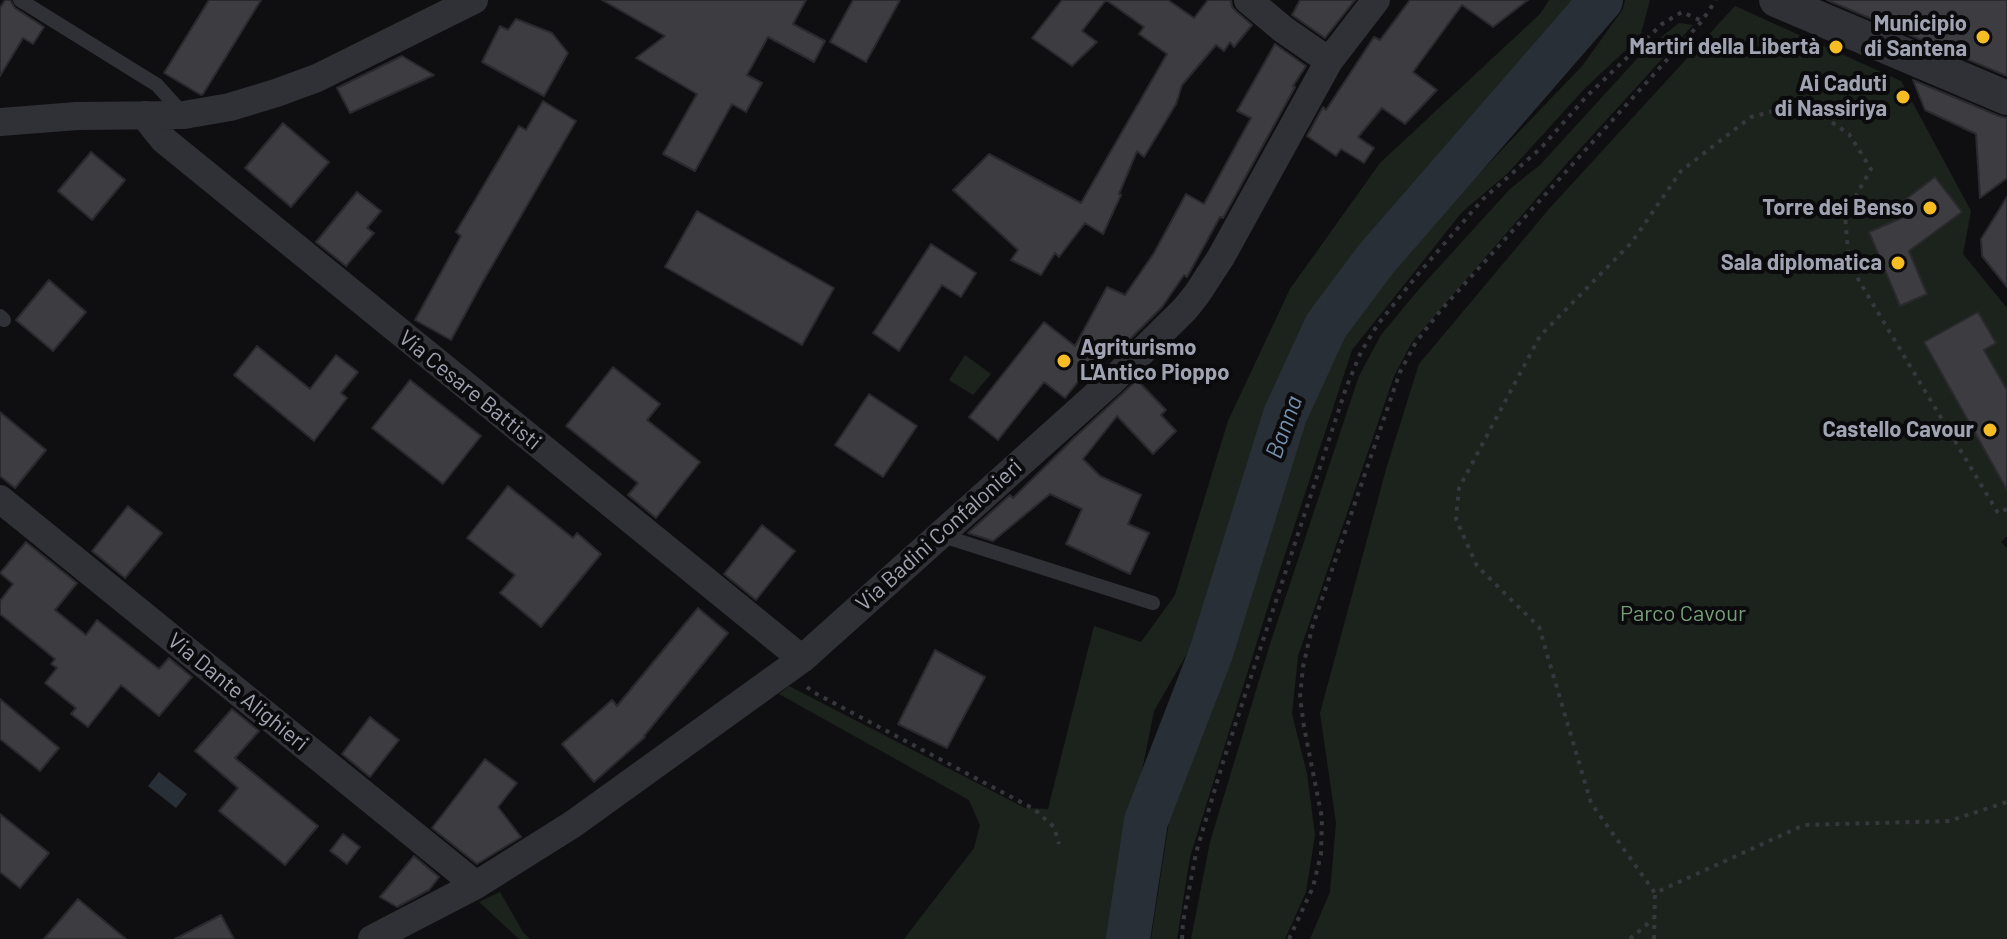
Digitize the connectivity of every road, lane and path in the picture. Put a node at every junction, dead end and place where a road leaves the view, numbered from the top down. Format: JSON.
{"nodes":[{"id":1,"x":20,"y":0,"type":"edge"},
{"id":2,"x":474,"y":0,"type":"edge"},
{"id":3,"x":1248,"y":0,"type":"edge"},
{"id":4,"x":1376,"y":0,"type":"edge"},
{"id":5,"x":1716,"y":0,"type":"edge"},
{"id":6,"x":1776,"y":0,"type":"edge"},
{"id":7,"x":1702,"y":21,"type":"junction"},
{"id":8,"x":1329,"y":61,"type":"junction"},
{"id":9,"x":2007,"y":98,"type":"edge"},
{"id":10,"x":144,"y":115,"type":"junction"},
{"id":11,"x":184,"y":115,"type":"junction"},
{"id":12,"x":0,"y":122,"type":"edge"},
{"id":13,"x":0,"y":499,"type":"edge"},
{"id":14,"x":2007,"y":509,"type":"edge"},
{"id":15,"x":939,"y":535,"type":"junction"},
{"id":16,"x":1153,"y":603,"type":"dead end"},
{"id":17,"x":794,"y":665,"type":"junction"},
{"id":18,"x":2007,"y":802,"type":"edge"},
{"id":19,"x":1059,"y":844,"type":"dead end"},
{"id":20,"x":476,"y":885,"type":"junction"},
{"id":21,"x":1655,"y":893,"type":"junction"},
{"id":22,"x":1653,"y":919,"type":"junction"},
{"id":23,"x":372,"y":939,"type":"edge"},
{"id":24,"x":1182,"y":939,"type":"edge"},
{"id":25,"x":1289,"y":939,"type":"edge"},
{"id":26,"x":1630,"y":939,"type":"edge"},
{"id":27,"x":1654,"y":939,"type":"edge"}],
"edges":[{"from":1,"to":11,"type":"lane"},
{"from":2,"to":11,"type":"street"},
{"from":3,"to":8,"type":"street"},
{"from":4,"to":8,"type":"street","name":"Via Badini Confalonieri"},
{"from":5,"to":7,"type":"path"},
{"from":6,"to":9,"type":"street"},
{"from":7,"to":24,"type":"path"},
{"from":7,"to":25,"type":"path"},
{"from":8,"to":15,"type":"street","name":"Via Badini Confalonieri"},
{"from":10,"to":11,"type":"street"},
{"from":10,"to":12,"type":"street"},
{"from":10,"to":17,"type":"street","name":"Via Cesare Battisti"},
{"from":13,"to":20,"type":"street","name":"Via Dante Alighieri"},
{"from":14,"to":21,"type":"path"},
{"from":15,"to":16,"type":"lane"},
{"from":15,"to":17,"type":"street","name":"Via Badini Confalonieri"},
{"from":17,"to":19,"type":"path"},
{"from":17,"to":20,"type":"street","name":"Via Badini Confalonieri"},
{"from":18,"to":21,"type":"path"},
{"from":20,"to":23,"type":"street","name":"Via Badini Confalonieri"},
{"from":21,"to":22,"type":"path"},
{"from":22,"to":26,"type":"path"},
{"from":22,"to":27,"type":"path"}]}
